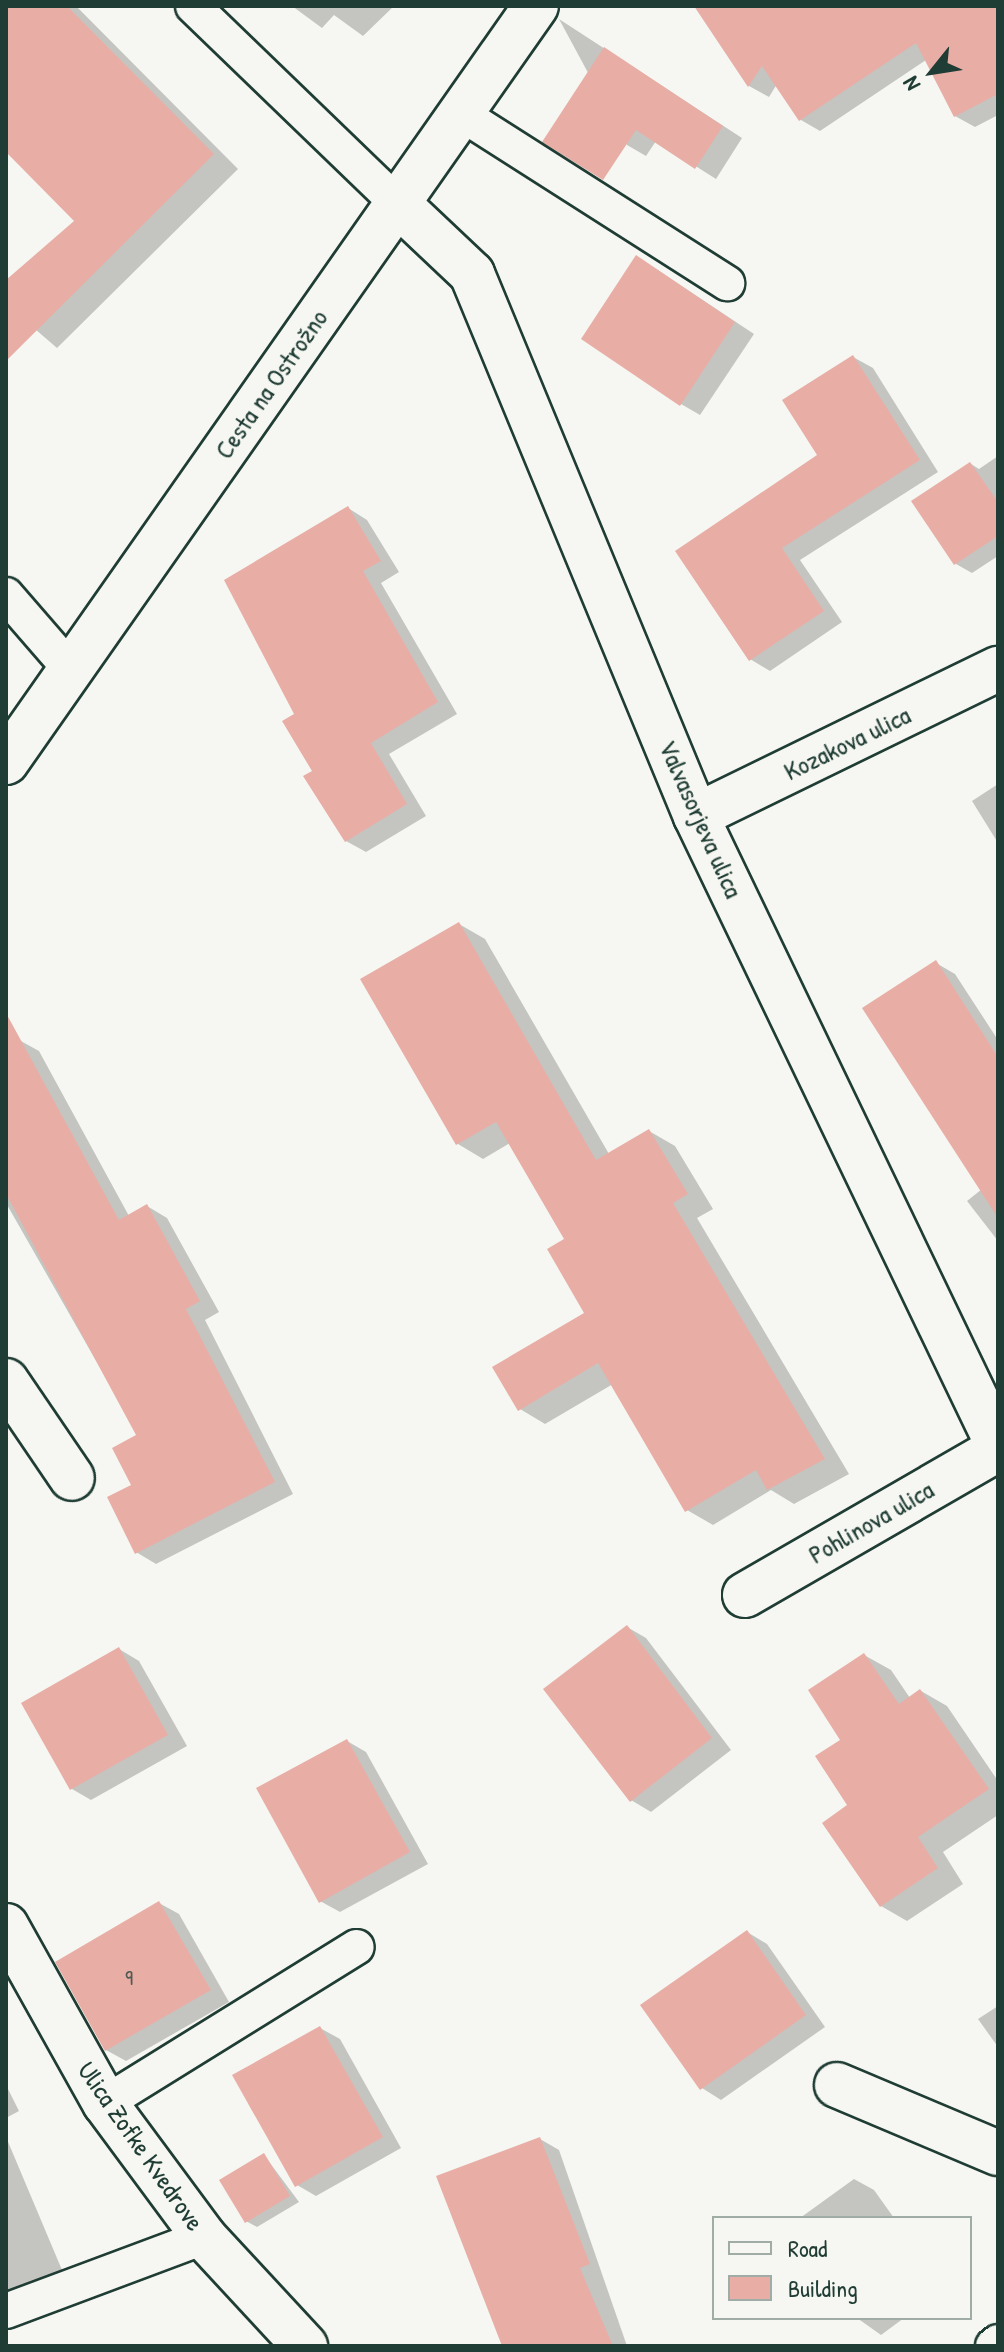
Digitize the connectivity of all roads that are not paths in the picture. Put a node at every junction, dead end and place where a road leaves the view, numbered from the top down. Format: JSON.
{"nodes":[{"id":1,"x":193,"y":6,"type":"edge"},
{"id":2,"x":536,"y":6,"type":"edge"},
{"id":3,"x":460,"y":113,"type":"junction"},
{"id":4,"x":398,"y":204,"type":"junction"},
{"id":5,"x":727,"y":283,"type":"dead end"},
{"id":6,"x":6,"y":595,"type":"edge"},
{"id":7,"x":998,"y":669,"type":"edge"},
{"id":8,"x":71,"y":670,"type":"junction"},
{"id":9,"x":6,"y":762,"type":"edge"},
{"id":10,"x":696,"y":816,"type":"junction"},
{"id":11,"x":6,"y":1381,"type":"edge"},
{"id":12,"x":998,"y":1447,"type":"edge"},
{"id":13,"x":72,"y":1478,"type":"dead end"},
{"id":14,"x":745,"y":1595,"type":"dead end"},
{"id":15,"x":6,"y":1926,"type":"edge"},
{"id":16,"x":357,"y":1947,"type":"dead end"},
{"id":17,"x":837,"y":2085,"type":"dead end"},
{"id":18,"x":105,"y":2103,"type":"junction"},
{"id":19,"x":998,"y":2153,"type":"edge"},
{"id":20,"x":204,"y":2237,"type":"junction"},
{"id":21,"x":6,"y":2311,"type":"edge"},
{"id":22,"x":998,"y":2342,"type":"edge"},
{"id":23,"x":305,"y":2346,"type":"edge"},
{"id":24,"x":993,"y":2346,"type":"edge"}],
"edges":[{"from":1,"to":4,"type":"lane"},
{"from":2,"to":3,"type":"street","name":"Cesta na Ostrožno"},
{"from":3,"to":4,"type":"street","name":"Cesta na Ostrožno"},
{"from":3,"to":5,"type":"lane"},
{"from":4,"to":8,"type":"street","name":"Cesta na Ostrožno"},
{"from":4,"to":10,"type":"street","name":"Valvasorjeva ulica"},
{"from":6,"to":8,"type":"lane"},
{"from":7,"to":10,"type":"street","name":"Kozakova ulica"},
{"from":8,"to":9,"type":"street","name":"Cesta na Ostrožno"},
{"from":10,"to":12,"type":"street","name":"Valvasorjeva ulica"},
{"from":11,"to":13,"type":"street"},
{"from":12,"to":14,"type":"street","name":"Pohlinova ulica"},
{"from":15,"to":18,"type":"street","name":"Ulica Zofke Kvedrove"},
{"from":16,"to":18,"type":"lane"},
{"from":17,"to":19,"type":"street"},
{"from":18,"to":20,"type":"street","name":"Ulica Zofke Kvedrove"},
{"from":20,"to":21,"type":"lane"},
{"from":20,"to":23,"type":"street","name":"Ulica Zofke Kvedrove"},
{"from":22,"to":24,"type":"lane"}]}
